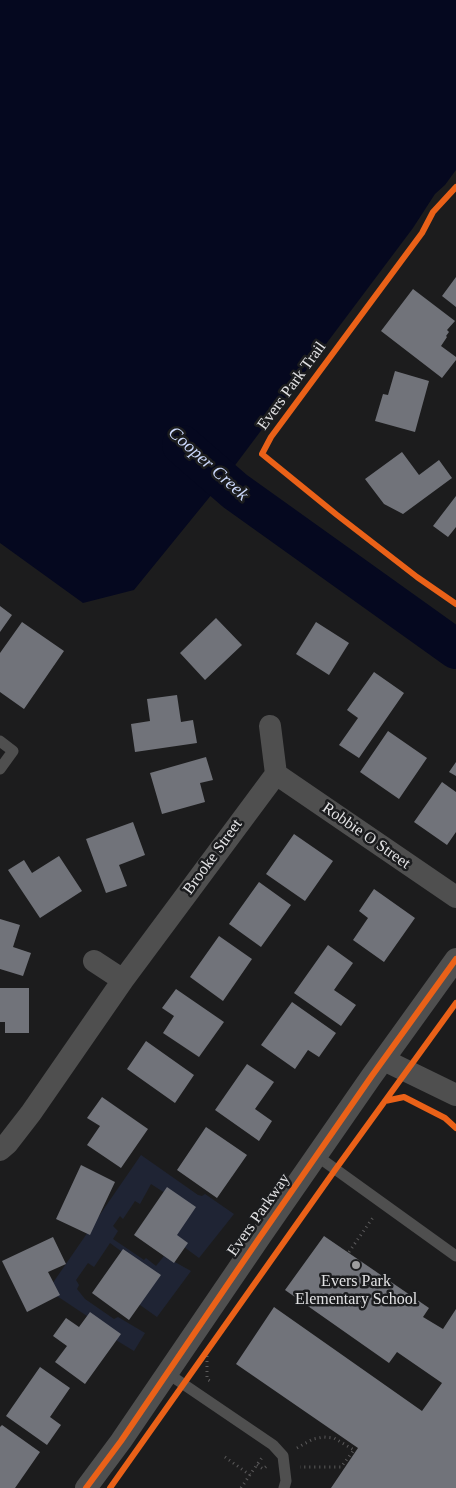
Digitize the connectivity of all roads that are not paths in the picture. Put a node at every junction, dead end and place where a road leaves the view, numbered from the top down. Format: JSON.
{"nodes":[{"id":1,"x":270,"y":726,"type":"dead end"},
{"id":2,"x":0,"y":741,"type":"edge"},
{"id":3,"x":0,"y":769,"type":"edge"},
{"id":4,"x":276,"y":774,"type":"junction"},
{"id":5,"x":456,"y":897,"type":"edge"},
{"id":6,"x":456,"y":959,"type":"edge"},
{"id":7,"x":94,"y":961,"type":"dead end"},
{"id":8,"x":123,"y":980,"type":"junction"},
{"id":9,"x":384,"y":1060,"type":"junction"},
{"id":10,"x":456,"y":1095,"type":"edge"},
{"id":11,"x":0,"y":1150,"type":"edge"},
{"id":12,"x":317,"y":1156,"type":"junction"},
{"id":13,"x":455,"y":1254,"type":"edge"},
{"id":14,"x":175,"y":1378,"type":"junction"},
{"id":15,"x":86,"y":1488,"type":"edge"},
{"id":16,"x":284,"y":1488,"type":"edge"}],
"edges":[{"from":1,"to":4,"type":"street"},
{"from":2,"to":3,"type":"lane"},
{"from":4,"to":5,"type":"street","name":"Robbie O Street"},
{"from":4,"to":8,"type":"street","name":"Brooke Street"},
{"from":6,"to":9,"type":"street","name":"Evers Parkway"},
{"from":7,"to":8,"type":"street"},
{"from":8,"to":11,"type":"street","name":"Brooke Street"},
{"from":9,"to":10,"type":"street"},
{"from":9,"to":12,"type":"street","name":"Evers Parkway"},
{"from":12,"to":13,"type":"lane"},
{"from":12,"to":14,"type":"street","name":"Evers Parkway"},
{"from":14,"to":15,"type":"street","name":"Evers Parkway"},
{"from":14,"to":16,"type":"lane"}]}
